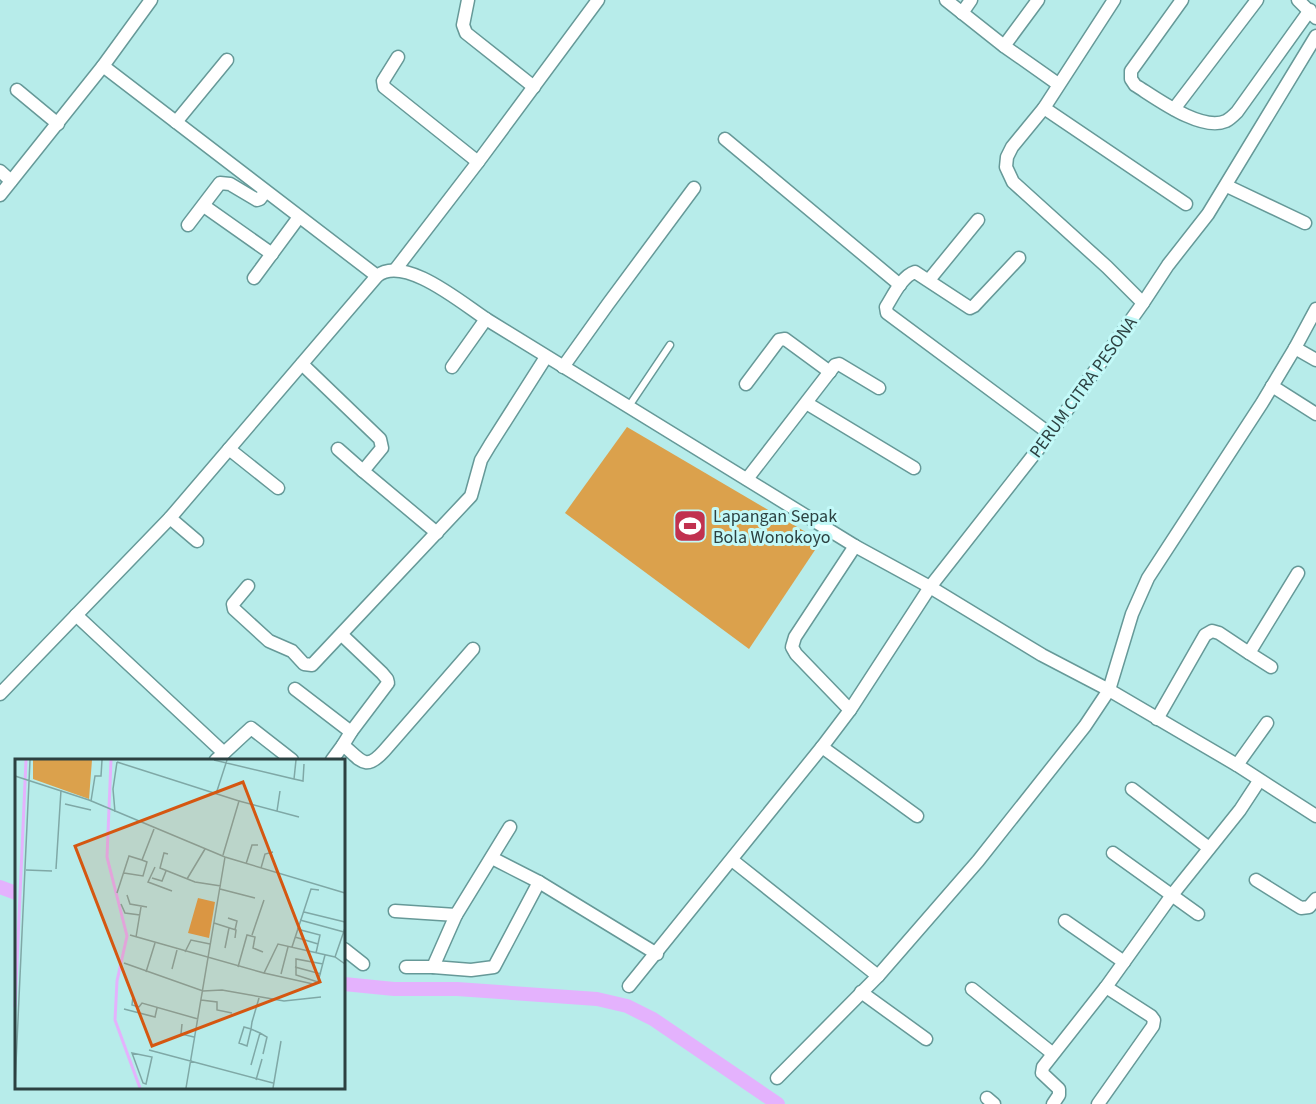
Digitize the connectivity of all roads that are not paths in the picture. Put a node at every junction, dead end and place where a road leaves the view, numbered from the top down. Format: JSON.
{"nodes":[{"id":1,"x":151,"y":0,"type":"edge"},
{"id":2,"x":468,"y":0,"type":"edge"},
{"id":3,"x":598,"y":0,"type":"edge"},
{"id":4,"x":946,"y":0,"type":"edge"},
{"id":5,"x":971,"y":0,"type":"edge"},
{"id":6,"x":1038,"y":0,"type":"edge"},
{"id":7,"x":1114,"y":0,"type":"edge"},
{"id":8,"x":1182,"y":0,"type":"edge"},
{"id":9,"x":1257,"y":0,"type":"edge"},
{"id":10,"x":1298,"y":0,"type":"edge"},
{"id":11,"x":962,"y":14,"type":"junction"},
{"id":12,"x":1313,"y":14,"type":"edge"},
{"id":13,"x":1316,"y":36,"type":"edge"},
{"id":14,"x":1004,"y":46,"type":"junction"},
{"id":15,"x":398,"y":57,"type":"dead end"},
{"id":16,"x":227,"y":60,"type":"dead end"},
{"id":17,"x":103,"y":66,"type":"junction"},
{"id":18,"x":1058,"y":84,"type":"junction"},
{"id":19,"x":534,"y":87,"type":"junction"},
{"id":20,"x":17,"y":90,"type":"dead end"},
{"id":21,"x":1044,"y":108,"type":"junction"},
{"id":22,"x":1174,"y":109,"type":"junction"},
{"id":23,"x":176,"y":122,"type":"junction"},
{"id":24,"x":58,"y":124,"type":"junction"},
{"id":25,"x":725,"y":139,"type":"dead end"},
{"id":26,"x":478,"y":162,"type":"junction"},
{"id":27,"x":0,"y":171,"type":"edge"},
{"id":28,"x":11,"y":181,"type":"junction"},
{"id":29,"x":1227,"y":186,"type":"junction"},
{"id":30,"x":694,"y":188,"type":"dead end"},
{"id":31,"x":265,"y":192,"type":"junction"},
{"id":32,"x":0,"y":195,"type":"edge"},
{"id":33,"x":1186,"y":204,"type":"dead end"},
{"id":34,"x":204,"y":206,"type":"junction"},
{"id":35,"x":299,"y":217,"type":"junction"},
{"id":36,"x":978,"y":220,"type":"dead end"},
{"id":37,"x":1305,"y":223,"type":"dead end"},
{"id":38,"x":188,"y":225,"type":"dead end"},
{"id":39,"x":272,"y":254,"type":"junction"},
{"id":40,"x":1019,"y":258,"type":"dead end"},
{"id":41,"x":395,"y":270,"type":"junction"},
{"id":42,"x":377,"y":276,"type":"junction"},
{"id":43,"x":254,"y":278,"type":"dead end"},
{"id":44,"x":928,"y":280,"type":"junction"},
{"id":45,"x":900,"y":285,"type":"junction"},
{"id":46,"x":1143,"y":303,"type":"junction"},
{"id":47,"x":1316,"y":309,"type":"edge"},
{"id":48,"x":486,"y":320,"type":"junction"},
{"id":49,"x":670,"y":345,"type":"dead end"},
{"id":50,"x":1295,"y":348,"type":"junction"},
{"id":51,"x":546,"y":357,"type":"junction"},
{"id":52,"x":1316,"y":360,"type":"edge"},
{"id":53,"x":302,"y":364,"type":"junction"},
{"id":54,"x":452,"y":367,"type":"dead end"},
{"id":55,"x":563,"y":367,"type":"junction"},
{"id":56,"x":830,"y":372,"type":"junction"},
{"id":57,"x":746,"y":384,"type":"dead end"},
{"id":58,"x":1272,"y":386,"type":"junction"},
{"id":59,"x":879,"y":388,"type":"dead end"},
{"id":60,"x":808,"y":404,"type":"junction"},
{"id":61,"x":629,"y":406,"type":"junction"},
{"id":62,"x":1316,"y":414,"type":"edge"},
{"id":63,"x":1050,"y":434,"type":"junction"},
{"id":64,"x":229,"y":449,"type":"junction"},
{"id":65,"x":338,"y":449,"type":"dead end"},
{"id":66,"x":914,"y":468,"type":"dead end"},
{"id":67,"x":363,"y":471,"type":"junction"},
{"id":68,"x":747,"y":479,"type":"junction"},
{"id":69,"x":278,"y":488,"type":"dead end"},
{"id":70,"x":170,"y":518,"type":"junction"},
{"id":71,"x":437,"y":533,"type":"junction"},
{"id":72,"x":197,"y":541,"type":"dead end"},
{"id":73,"x":855,"y":546,"type":"junction"},
{"id":74,"x":1298,"y":573,"type":"dead end"},
{"id":75,"x":248,"y":586,"type":"dead end"},
{"id":76,"x":930,"y":587,"type":"junction"},
{"id":77,"x":76,"y":615,"type":"junction"},
{"id":78,"x":339,"y":638,"type":"junction"},
{"id":79,"x":473,"y":649,"type":"dead end"},
{"id":80,"x":1249,"y":653,"type":"junction"},
{"id":81,"x":1271,"y":667,"type":"dead end"},
{"id":82,"x":295,"y":690,"type":"dead end"},
{"id":83,"x":1109,"y":690,"type":"junction"},
{"id":84,"x":0,"y":694,"type":"edge"},
{"id":85,"x":849,"y":710,"type":"junction"},
{"id":86,"x":1157,"y":719,"type":"junction"},
{"id":87,"x":1267,"y":723,"type":"dead end"},
{"id":88,"x":351,"y":732,"type":"junction"},
{"id":89,"x":342,"y":745,"type":"junction"},
{"id":90,"x":822,"y":747,"type":"junction"},
{"id":91,"x":220,"y":757,"type":"edge"},
{"id":92,"x":291,"y":759,"type":"edge"},
{"id":93,"x":333,"y":759,"type":"edge"},
{"id":94,"x":1237,"y":765,"type":"junction"},
{"id":95,"x":1258,"y":781,"type":"junction"},
{"id":96,"x":1132,"y":789,"type":"dead end"},
{"id":97,"x":917,"y":816,"type":"dead end"},
{"id":98,"x":1316,"y":816,"type":"edge"},
{"id":99,"x":510,"y":827,"type":"dead end"},
{"id":100,"x":1209,"y":848,"type":"junction"},
{"id":101,"x":1113,"y":853,"type":"dead end"},
{"id":102,"x":492,"y":858,"type":"junction"},
{"id":103,"x":732,"y":860,"type":"junction"},
{"id":104,"x":1256,"y":880,"type":"dead end"},
{"id":105,"x":539,"y":882,"type":"junction"},
{"id":106,"x":1173,"y":895,"type":"junction"},
{"id":107,"x":1316,"y":899,"type":"edge"},
{"id":108,"x":395,"y":911,"type":"dead end"},
{"id":109,"x":1198,"y":914,"type":"dead end"},
{"id":110,"x":456,"y":915,"type":"junction"},
{"id":111,"x":1065,"y":921,"type":"dead end"},
{"id":112,"x":345,"y":950,"type":"edge"},
{"id":113,"x":657,"y":954,"type":"junction"},
{"id":114,"x":1125,"y":962,"type":"junction"},
{"id":115,"x":363,"y":964,"type":"dead end"},
{"id":116,"x":406,"y":967,"type":"dead end"},
{"id":117,"x":433,"y":967,"type":"junction"},
{"id":118,"x":878,"y":976,"type":"junction"},
{"id":119,"x":629,"y":986,"type":"dead end"},
{"id":120,"x":1106,"y":987,"type":"junction"},
{"id":121,"x":972,"y":989,"type":"dead end"},
{"id":122,"x":861,"y":992,"type":"junction"},
{"id":123,"x":926,"y":1039,"type":"dead end"},
{"id":124,"x":1052,"y":1053,"type":"junction"},
{"id":125,"x":777,"y":1078,"type":"dead end"},
{"id":126,"x":1053,"y":1104,"type":"edge"},
{"id":127,"x":1098,"y":1104,"type":"edge"}],
"edges":[{"from":1,"to":17,"type":"street"},
{"from":2,"to":19,"type":"street"},
{"from":3,"to":19,"type":"street"},
{"from":4,"to":11,"type":"street"},
{"from":5,"to":11,"type":"street"},
{"from":6,"to":14,"type":"street"},
{"from":7,"to":18,"type":"street","name":"PERUM CITRA PESONA"},
{"from":8,"to":22,"type":"street"},
{"from":9,"to":22,"type":"street"},
{"from":10,"to":12,"type":"street"},
{"from":11,"to":14,"type":"street"},
{"from":12,"to":22,"type":"street"},
{"from":13,"to":29,"type":"street"},
{"from":14,"to":18,"type":"street"},
{"from":15,"to":26,"type":"street"},
{"from":16,"to":23,"type":"street"},
{"from":17,"to":23,"type":"street"},
{"from":17,"to":24,"type":"street"},
{"from":18,"to":21,"type":"street","name":"PERUM CITRA PESONA"},
{"from":19,"to":26,"type":"street"},
{"from":20,"to":24,"type":"street"},
{"from":21,"to":33,"type":"street"},
{"from":21,"to":46,"type":"street","name":"PERUM CITRA PESONA"},
{"from":23,"to":31,"type":"street"},
{"from":24,"to":28,"type":"street"},
{"from":25,"to":45,"type":"street"},
{"from":26,"to":41,"type":"street"},
{"from":27,"to":28,"type":"street"},
{"from":28,"to":32,"type":"street"},
{"from":29,"to":37,"type":"street"},
{"from":29,"to":46,"type":"street"},
{"from":30,"to":55,"type":"street"},
{"from":31,"to":34,"type":"street"},
{"from":31,"to":35,"type":"street"},
{"from":34,"to":38,"type":"street"},
{"from":34,"to":39,"type":"street"},
{"from":35,"to":39,"type":"street"},
{"from":35,"to":42,"type":"street"},
{"from":36,"to":44,"type":"street"},
{"from":39,"to":43,"type":"street"},
{"from":40,"to":44,"type":"street"},
{"from":41,"to":42,"type":"street"},
{"from":41,"to":48,"type":"street"},
{"from":42,"to":53,"type":"street"},
{"from":44,"to":45,"type":"street"},
{"from":45,"to":63,"type":"street"},
{"from":46,"to":63,"type":"street","name":"PERUM CITRA PESONA"},
{"from":47,"to":50,"type":"street"},
{"from":48,"to":51,"type":"street"},
{"from":48,"to":54,"type":"street"},
{"from":49,"to":61,"type":"lane"},
{"from":50,"to":52,"type":"street"},
{"from":50,"to":58,"type":"street"},
{"from":51,"to":55,"type":"street"},
{"from":51,"to":71,"type":"street"},
{"from":53,"to":64,"type":"street"},
{"from":53,"to":67,"type":"street"},
{"from":55,"to":61,"type":"street"},
{"from":56,"to":57,"type":"street"},
{"from":56,"to":59,"type":"street"},
{"from":56,"to":60,"type":"street"},
{"from":58,"to":62,"type":"street"},
{"from":58,"to":83,"type":"street"},
{"from":60,"to":66,"type":"street"},
{"from":60,"to":68,"type":"street"},
{"from":61,"to":68,"type":"street"},
{"from":63,"to":76,"type":"street","name":"PERUM CITRA PESONA"},
{"from":64,"to":69,"type":"street"},
{"from":64,"to":70,"type":"street"},
{"from":65,"to":67,"type":"street"},
{"from":67,"to":71,"type":"street"},
{"from":68,"to":73,"type":"street"},
{"from":70,"to":72,"type":"street"},
{"from":70,"to":77,"type":"street"},
{"from":71,"to":78,"type":"street"},
{"from":73,"to":76,"type":"street"},
{"from":73,"to":85,"type":"street"},
{"from":74,"to":80,"type":"street"},
{"from":75,"to":78,"type":"street"},
{"from":76,"to":83,"type":"street"},
{"from":76,"to":85,"type":"street","name":"PERUM CITRA PESONA"},
{"from":77,"to":84,"type":"street"},
{"from":77,"to":91,"type":"street"},
{"from":78,"to":88,"type":"street"},
{"from":79,"to":89,"type":"street"},
{"from":80,"to":81,"type":"street"},
{"from":80,"to":86,"type":"street"},
{"from":82,"to":88,"type":"street"},
{"from":83,"to":86,"type":"street"},
{"from":83,"to":118,"type":"street"},
{"from":85,"to":90,"type":"street","name":"PERUM CITRA PESONA"},
{"from":86,"to":94,"type":"street"},
{"from":87,"to":94,"type":"street"},
{"from":88,"to":89,"type":"street"},
{"from":89,"to":93,"type":"street"},
{"from":90,"to":97,"type":"street"},
{"from":90,"to":103,"type":"street","name":"PERUM CITRA PESONA"},
{"from":91,"to":92,"type":"street"},
{"from":94,"to":95,"type":"street"},
{"from":95,"to":98,"type":"street"},
{"from":95,"to":100,"type":"street"},
{"from":96,"to":100,"type":"street"},
{"from":99,"to":102,"type":"street"},
{"from":100,"to":106,"type":"street"},
{"from":101,"to":106,"type":"street"},
{"from":102,"to":105,"type":"street"},
{"from":102,"to":110,"type":"street"},
{"from":103,"to":113,"type":"street","name":"PERUM CITRA PESONA"},
{"from":103,"to":118,"type":"street"},
{"from":104,"to":107,"type":"street"},
{"from":105,"to":113,"type":"street"},
{"from":105,"to":117,"type":"street"},
{"from":106,"to":109,"type":"street"},
{"from":106,"to":114,"type":"street"},
{"from":108,"to":110,"type":"street"},
{"from":110,"to":117,"type":"street"},
{"from":111,"to":114,"type":"street"},
{"from":112,"to":115,"type":"street"},
{"from":113,"to":119,"type":"street","name":"PERUM CITRA PESONA"},
{"from":114,"to":120,"type":"street"},
{"from":116,"to":117,"type":"street"},
{"from":118,"to":122,"type":"street"},
{"from":120,"to":124,"type":"street"},
{"from":120,"to":127,"type":"street"},
{"from":121,"to":124,"type":"street"},
{"from":122,"to":123,"type":"street"},
{"from":122,"to":125,"type":"street"},
{"from":124,"to":126,"type":"street"}]}
